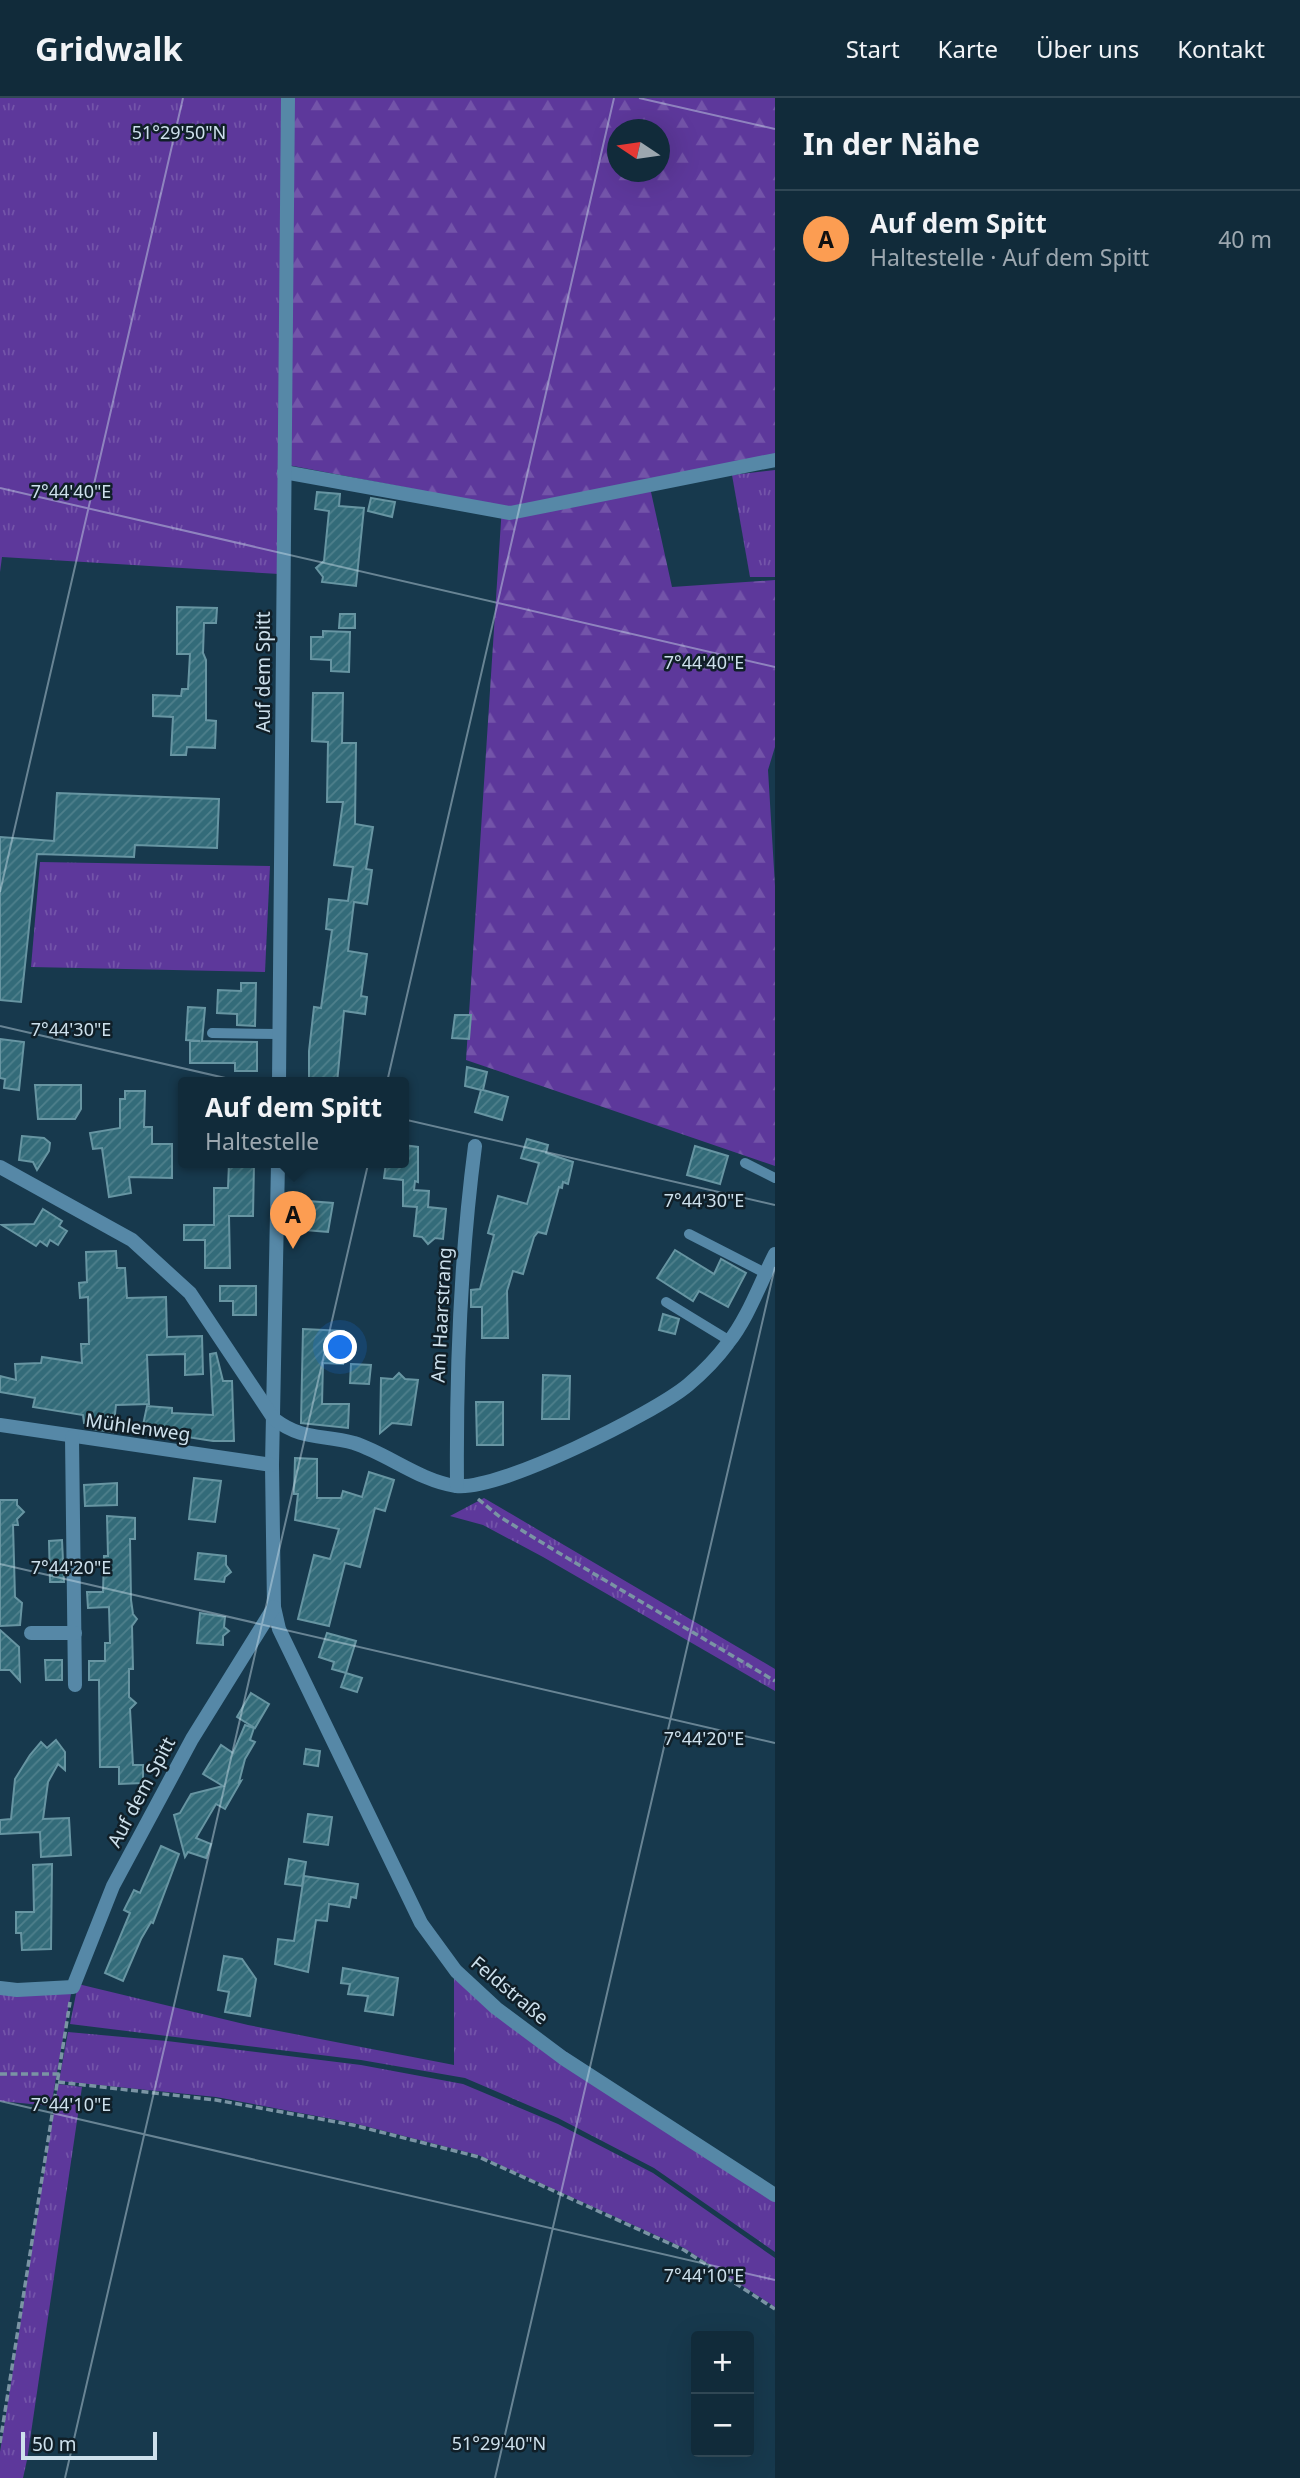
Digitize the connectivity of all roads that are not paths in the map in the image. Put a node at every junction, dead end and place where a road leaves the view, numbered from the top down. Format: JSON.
{"nodes":[{"id":1,"x":288,"y":98,"type":"edge"},
{"id":2,"x":775,"y":460,"type":"edge"},
{"id":3,"x":284,"y":471,"type":"junction"},
{"id":4,"x":212,"y":1033,"type":"dead end"},
{"id":5,"x":279,"y":1034,"type":"junction"},
{"id":6,"x":279,"y":1077,"type":"edge"},
{"id":7,"x":475,"y":1146,"type":"dead end"},
{"id":8,"x":745,"y":1163,"type":"dead end"},
{"id":9,"x":0,"y":1167,"type":"edge"},
{"id":10,"x":278,"y":1168,"type":"edge"},
{"id":11,"x":775,"y":1178,"type":"edge"},
{"id":12,"x":689,"y":1234,"type":"dead end"},
{"id":13,"x":775,"y":1254,"type":"edge"},
{"id":14,"x":765,"y":1273,"type":"junction"},
{"id":15,"x":666,"y":1302,"type":"dead end"},
{"id":16,"x":730,"y":1341,"type":"junction"},
{"id":17,"x":274,"y":1419,"type":"junction"},
{"id":18,"x":0,"y":1424,"type":"edge"},
{"id":19,"x":72,"y":1437,"type":"junction"},
{"id":20,"x":272,"y":1465,"type":"junction"},
{"id":21,"x":460,"y":1486,"type":"junction"},
{"id":22,"x":274,"y":1607,"type":"junction"},
{"id":23,"x":30,"y":1633,"type":"dead end"},
{"id":24,"x":75,"y":1633,"type":"junction"},
{"id":25,"x":75,"y":1685,"type":"dead end"},
{"id":26,"x":0,"y":1988,"type":"edge"},
{"id":27,"x":775,"y":2195,"type":"edge"}],
"edges":[{"from":1,"to":3,"type":"street","name":"Auf dem Spitt"},
{"from":2,"to":3,"type":"street"},
{"from":3,"to":5,"type":"street","name":"Auf dem Spitt"},
{"from":4,"to":5,"type":"lane"},
{"from":5,"to":6,"type":"street","name":"Auf dem Spitt"},
{"from":7,"to":21,"type":"street","name":"Am Haarstrang"},
{"from":8,"to":11,"type":"lane"},
{"from":9,"to":17,"type":"street"},
{"from":10,"to":17,"type":"street"},
{"from":12,"to":14,"type":"lane"},
{"from":13,"to":14,"type":"street"},
{"from":14,"to":16,"type":"street"},
{"from":15,"to":16,"type":"lane"},
{"from":16,"to":21,"type":"street"},
{"from":17,"to":20,"type":"street"},
{"from":17,"to":21,"type":"street"},
{"from":18,"to":19,"type":"street","name":"Mühlenweg"},
{"from":19,"to":20,"type":"street","name":"Mühlenweg"},
{"from":19,"to":24,"type":"street"},
{"from":20,"to":22,"type":"street"},
{"from":22,"to":26,"type":"street","name":"Auf dem Spitt"},
{"from":22,"to":27,"type":"street","name":"Feldstraße"},
{"from":23,"to":24,"type":"street"},
{"from":24,"to":25,"type":"street"}]}
